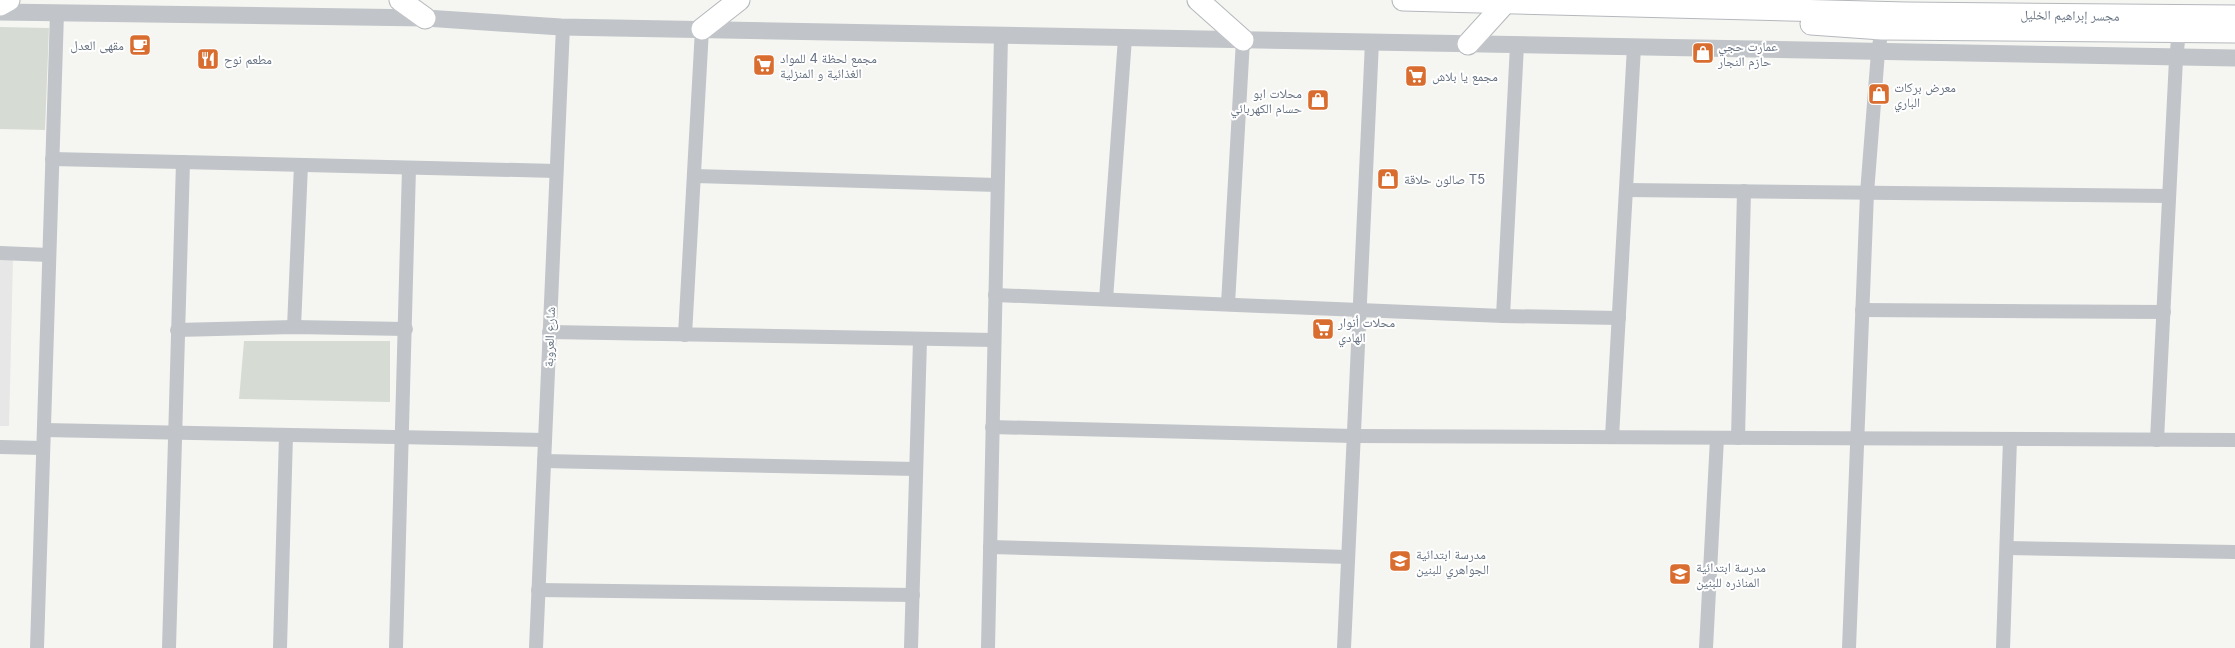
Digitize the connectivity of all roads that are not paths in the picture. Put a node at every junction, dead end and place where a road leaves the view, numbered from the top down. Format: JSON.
{"nodes":[{"id":1,"x":9,"y":0,"type":"edge"},
{"id":2,"x":400,"y":0,"type":"edge"},
{"id":3,"x":739,"y":0,"type":"edge"},
{"id":4,"x":1198,"y":0,"type":"edge"},
{"id":5,"x":1403,"y":0,"type":"edge"},
{"id":6,"x":1508,"y":1,"type":"junction"},
{"id":7,"x":1617,"y":4,"type":"junction"},
{"id":8,"x":0,"y":5,"type":"edge"},
{"id":9,"x":0,"y":12,"type":"edge"},
{"id":10,"x":57,"y":13,"type":"junction"},
{"id":11,"x":2235,"y":16,"type":"edge"},
{"id":12,"x":425,"y":18,"type":"junction"},
{"id":13,"x":563,"y":26,"type":"junction"},
{"id":14,"x":2235,"y":27,"type":"edge"},
{"id":15,"x":702,"y":29,"type":"junction"},
{"id":16,"x":1882,"y":29,"type":"junction"},
{"id":17,"x":2179,"y":32,"type":"junction"},
{"id":18,"x":2200,"y":32,"type":"junction"},
{"id":19,"x":2235,"y":32,"type":"edge"},
{"id":20,"x":1000,"y":35,"type":"junction"},
{"id":21,"x":1125,"y":38,"type":"junction"},
{"id":22,"x":1243,"y":40,"type":"junction"},
{"id":23,"x":1372,"y":42,"type":"junction"},
{"id":24,"x":1468,"y":44,"type":"junction"},
{"id":25,"x":1517,"y":45,"type":"junction"},
{"id":26,"x":1634,"y":47,"type":"junction"},
{"id":27,"x":1878,"y":52,"type":"junction"},
{"id":28,"x":2235,"y":58,"type":"edge"},
{"id":29,"x":2176,"y":59,"type":"junction"},
{"id":30,"x":52,"y":159,"type":"junction"},
{"id":31,"x":183,"y":162,"type":"junction"},
{"id":32,"x":301,"y":165,"type":"junction"},
{"id":33,"x":409,"y":168,"type":"junction"},
{"id":34,"x":556,"y":171,"type":"junction"},
{"id":35,"x":695,"y":176,"type":"junction"},
{"id":36,"x":997,"y":185,"type":"junction"},
{"id":37,"x":1626,"y":190,"type":"junction"},
{"id":38,"x":1744,"y":191,"type":"junction"},
{"id":39,"x":1867,"y":193,"type":"junction"},
{"id":40,"x":2169,"y":196,"type":"junction"},
{"id":41,"x":0,"y":253,"type":"edge"},
{"id":42,"x":49,"y":255,"type":"junction"},
{"id":43,"x":995,"y":295,"type":"junction"},
{"id":44,"x":1106,"y":299,"type":"junction"},
{"id":45,"x":1228,"y":304,"type":"junction"},
{"id":46,"x":1360,"y":308,"type":"junction"},
{"id":47,"x":1862,"y":310,"type":"junction"},
{"id":48,"x":2164,"y":312,"type":"junction"},
{"id":49,"x":1502,"y":316,"type":"junction"},
{"id":50,"x":1619,"y":318,"type":"junction"},
{"id":51,"x":294,"y":327,"type":"junction"},
{"id":52,"x":406,"y":329,"type":"junction"},
{"id":53,"x":177,"y":330,"type":"junction"},
{"id":54,"x":549,"y":332,"type":"junction"},
{"id":55,"x":685,"y":335,"type":"junction"},
{"id":56,"x":920,"y":340,"type":"junction"},
{"id":57,"x":994,"y":340,"type":"junction"},
{"id":58,"x":992,"y":427,"type":"junction"},
{"id":59,"x":44,"y":430,"type":"junction"},
{"id":60,"x":175,"y":432,"type":"junction"},
{"id":61,"x":286,"y":435,"type":"junction"},
{"id":62,"x":1354,"y":436,"type":"junction"},
{"id":63,"x":402,"y":437,"type":"junction"},
{"id":64,"x":1612,"y":437,"type":"junction"},
{"id":65,"x":1717,"y":438,"type":"junction"},
{"id":66,"x":1738,"y":438,"type":"junction"},
{"id":67,"x":1856,"y":438,"type":"junction"},
{"id":68,"x":2010,"y":439,"type":"junction"},
{"id":69,"x":545,"y":440,"type":"junction"},
{"id":70,"x":2157,"y":440,"type":"junction"},
{"id":71,"x":2235,"y":440,"type":"edge"},
{"id":72,"x":0,"y":447,"type":"edge"},
{"id":73,"x":43,"y":448,"type":"junction"},
{"id":74,"x":544,"y":461,"type":"junction"},
{"id":75,"x":916,"y":469,"type":"junction"},
{"id":76,"x":990,"y":547,"type":"junction"},
{"id":77,"x":2007,"y":548,"type":"junction"},
{"id":78,"x":2235,"y":552,"type":"edge"},
{"id":79,"x":1348,"y":557,"type":"junction"},
{"id":80,"x":538,"y":590,"type":"junction"},
{"id":81,"x":913,"y":595,"type":"junction"},
{"id":82,"x":38,"y":648,"type":"edge"},
{"id":83,"x":169,"y":648,"type":"edge"},
{"id":84,"x":280,"y":648,"type":"edge"},
{"id":85,"x":396,"y":648,"type":"edge"},
{"id":86,"x":536,"y":648,"type":"edge"},
{"id":87,"x":912,"y":648,"type":"edge"},
{"id":88,"x":988,"y":648,"type":"edge"},
{"id":89,"x":1344,"y":648,"type":"edge"},
{"id":90,"x":1706,"y":648,"type":"edge"},
{"id":91,"x":1849,"y":648,"type":"edge"},
{"id":92,"x":2003,"y":648,"type":"edge"}],
"edges":[{"from":1,"to":8,"type":"main road"},
{"from":2,"to":12,"type":"main road"},
{"from":3,"to":15,"type":"main road"},
{"from":4,"to":22,"type":"main road"},
{"from":5,"to":6,"type":"main road"},
{"from":6,"to":7,"type":"main road"},
{"from":6,"to":24,"type":"main road"},
{"from":7,"to":11,"type":"main road","name":"مجسر إبراهيم الخليل"},
{"from":7,"to":16,"type":"main road"},
{"from":9,"to":10,"type":"street"},
{"from":10,"to":12,"type":"street"},
{"from":10,"to":30,"type":"street"},
{"from":12,"to":13,"type":"street"},
{"from":13,"to":15,"type":"street"},
{"from":13,"to":34,"type":"street","name":"شارع العروبة"},
{"from":14,"to":18,"type":"main road"},
{"from":15,"to":20,"type":"street"},
{"from":15,"to":35,"type":"street"},
{"from":16,"to":17,"type":"main road"},
{"from":16,"to":27,"type":"street"},
{"from":17,"to":18,"type":"main road"},
{"from":17,"to":29,"type":"street"},
{"from":18,"to":19,"type":"main road"},
{"from":20,"to":21,"type":"street"},
{"from":20,"to":36,"type":"street"},
{"from":21,"to":22,"type":"street"},
{"from":21,"to":44,"type":"street"},
{"from":22,"to":23,"type":"street"},
{"from":22,"to":45,"type":"street"},
{"from":23,"to":24,"type":"street"},
{"from":23,"to":46,"type":"street"},
{"from":24,"to":25,"type":"street"},
{"from":25,"to":26,"type":"street"},
{"from":25,"to":49,"type":"street"},
{"from":26,"to":27,"type":"street"},
{"from":26,"to":37,"type":"street"},
{"from":27,"to":29,"type":"street"},
{"from":27,"to":39,"type":"street"},
{"from":28,"to":29,"type":"street"},
{"from":29,"to":40,"type":"street"},
{"from":30,"to":31,"type":"street"},
{"from":30,"to":42,"type":"street"},
{"from":31,"to":32,"type":"street"},
{"from":31,"to":53,"type":"street"},
{"from":32,"to":33,"type":"street"},
{"from":32,"to":51,"type":"street"},
{"from":33,"to":34,"type":"street"},
{"from":33,"to":52,"type":"street"},
{"from":34,"to":54,"type":"street","name":"شارع العروبة"},
{"from":35,"to":36,"type":"street"},
{"from":35,"to":55,"type":"street"},
{"from":36,"to":43,"type":"street"},
{"from":37,"to":38,"type":"street"},
{"from":37,"to":50,"type":"street"},
{"from":38,"to":39,"type":"street"},
{"from":38,"to":66,"type":"street"},
{"from":39,"to":40,"type":"street"},
{"from":39,"to":47,"type":"street"},
{"from":40,"to":48,"type":"street"},
{"from":41,"to":42,"type":"street"},
{"from":42,"to":59,"type":"street"},
{"from":43,"to":44,"type":"street"},
{"from":43,"to":57,"type":"street"},
{"from":44,"to":45,"type":"street"},
{"from":45,"to":46,"type":"street"},
{"from":46,"to":49,"type":"street"},
{"from":46,"to":62,"type":"street"},
{"from":47,"to":48,"type":"street"},
{"from":47,"to":67,"type":"street"},
{"from":48,"to":70,"type":"street"},
{"from":49,"to":50,"type":"street"},
{"from":50,"to":64,"type":"street"},
{"from":51,"to":52,"type":"street"},
{"from":51,"to":53,"type":"street"},
{"from":52,"to":63,"type":"street"},
{"from":53,"to":60,"type":"street"},
{"from":54,"to":55,"type":"street"},
{"from":54,"to":69,"type":"street","name":"شارع العروبة"},
{"from":55,"to":56,"type":"street"},
{"from":56,"to":57,"type":"street"},
{"from":56,"to":75,"type":"street"},
{"from":57,"to":58,"type":"street"},
{"from":58,"to":62,"type":"street"},
{"from":58,"to":76,"type":"street"},
{"from":59,"to":60,"type":"street"},
{"from":59,"to":73,"type":"street"},
{"from":60,"to":61,"type":"street"},
{"from":60,"to":83,"type":"street"},
{"from":61,"to":63,"type":"street"},
{"from":61,"to":84,"type":"street"},
{"from":62,"to":64,"type":"street"},
{"from":62,"to":79,"type":"street"},
{"from":63,"to":69,"type":"street"},
{"from":63,"to":85,"type":"street"},
{"from":64,"to":65,"type":"street"},
{"from":65,"to":66,"type":"street"},
{"from":65,"to":90,"type":"street"},
{"from":66,"to":67,"type":"street"},
{"from":67,"to":68,"type":"street"},
{"from":67,"to":91,"type":"street"},
{"from":68,"to":70,"type":"street"},
{"from":68,"to":77,"type":"street"},
{"from":69,"to":74,"type":"street","name":"شارع العروبة"},
{"from":70,"to":71,"type":"street"},
{"from":72,"to":73,"type":"street"},
{"from":73,"to":82,"type":"street"},
{"from":74,"to":75,"type":"street"},
{"from":74,"to":80,"type":"street","name":"شارع العروبة"},
{"from":75,"to":81,"type":"street"},
{"from":76,"to":79,"type":"street"},
{"from":76,"to":88,"type":"street"},
{"from":77,"to":78,"type":"street"},
{"from":77,"to":92,"type":"street"},
{"from":79,"to":89,"type":"street"},
{"from":80,"to":81,"type":"street"},
{"from":80,"to":86,"type":"street","name":"شارع العروبة"},
{"from":81,"to":87,"type":"street"}]}
